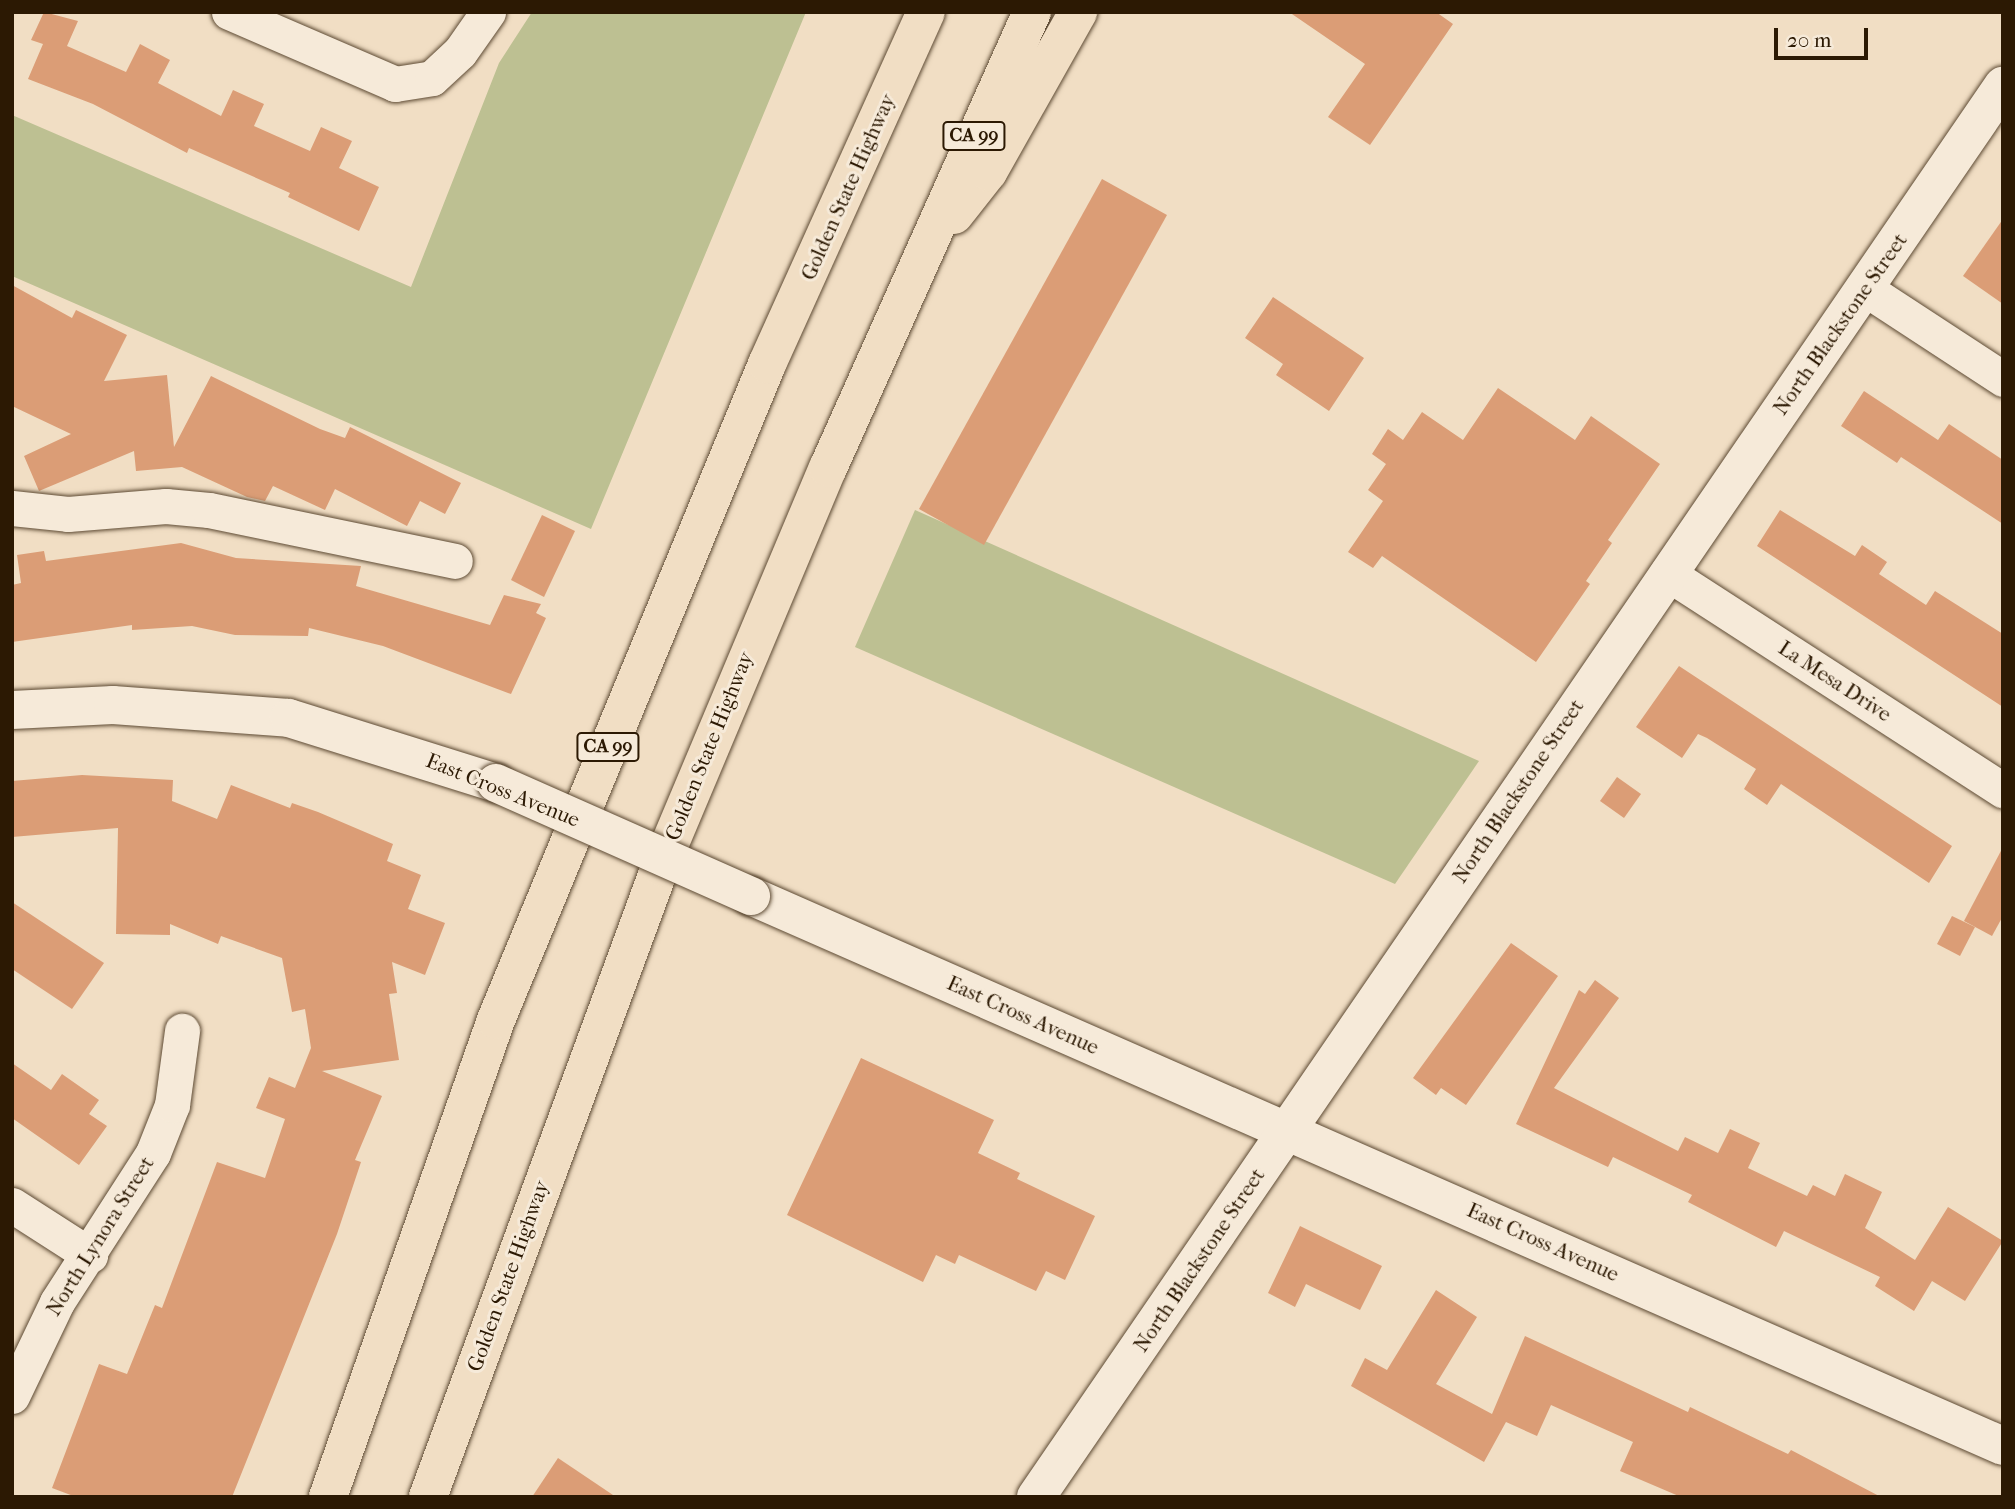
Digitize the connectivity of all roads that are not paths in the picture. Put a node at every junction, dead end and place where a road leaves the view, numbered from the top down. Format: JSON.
{"nodes":[{"id":1,"x":229,"y":12,"type":"edge"},
{"id":2,"x":488,"y":12,"type":"edge"},
{"id":3,"x":926,"y":12,"type":"edge"},
{"id":4,"x":1032,"y":12,"type":"edge"},
{"id":5,"x":1078,"y":12,"type":"edge"},
{"id":6,"x":2003,"y":86,"type":"edge"},
{"id":7,"x":918,"y":261,"type":"junction"},
{"id":8,"x":1864,"y":288,"type":"junction"},
{"id":9,"x":2003,"y":379,"type":"edge"},
{"id":10,"x":12,"y":508,"type":"edge"},
{"id":11,"x":455,"y":561,"type":"dead end"},
{"id":12,"x":1667,"y":573,"type":"junction"},
{"id":13,"x":12,"y":710,"type":"edge"},
{"id":14,"x":2003,"y":790,"type":"edge"},
{"id":15,"x":182,"y":1031,"type":"dead end"},
{"id":16,"x":1287,"y":1130,"type":"junction"},
{"id":17,"x":12,"y":1205,"type":"edge"},
{"id":18,"x":90,"y":1255,"type":"junction"},
{"id":19,"x":12,"y":1396,"type":"edge"},
{"id":20,"x":2003,"y":1446,"type":"edge"},
{"id":21,"x":1039,"y":1496,"type":"edge"},
{"id":22,"x":328,"y":1497,"type":"edge"},
{"id":23,"x":428,"y":1497,"type":"edge"}],
"edges":[{"from":1,"to":2,"type":"street"},
{"from":3,"to":22,"type":"highway","name":"Golden State Highway","number":"CA 99"},
{"from":4,"to":7,"type":"highway","name":"Golden State Highway","number":"CA 99"},
{"from":5,"to":7,"type":"highway"},
{"from":6,"to":8,"type":"street","name":"North Blackstone Street"},
{"from":7,"to":23,"type":"highway","name":"Golden State Highway","number":"CA 99"},
{"from":8,"to":9,"type":"street"},
{"from":8,"to":12,"type":"street","name":"North Blackstone Street"},
{"from":10,"to":11,"type":"street"},
{"from":12,"to":14,"type":"street","name":"La Mesa Drive"},
{"from":12,"to":16,"type":"street","name":"North Blackstone Street"},
{"from":13,"to":16,"type":"street","name":"East Cross Avenue","bridge":true},
{"from":15,"to":18,"type":"street","name":"North Lynora Street"},
{"from":16,"to":20,"type":"street","name":"East Cross Avenue"},
{"from":16,"to":21,"type":"street","name":"North Blackstone Street"},
{"from":17,"to":18,"type":"street"},
{"from":18,"to":19,"type":"street","name":"North Lynora Street"}]}
